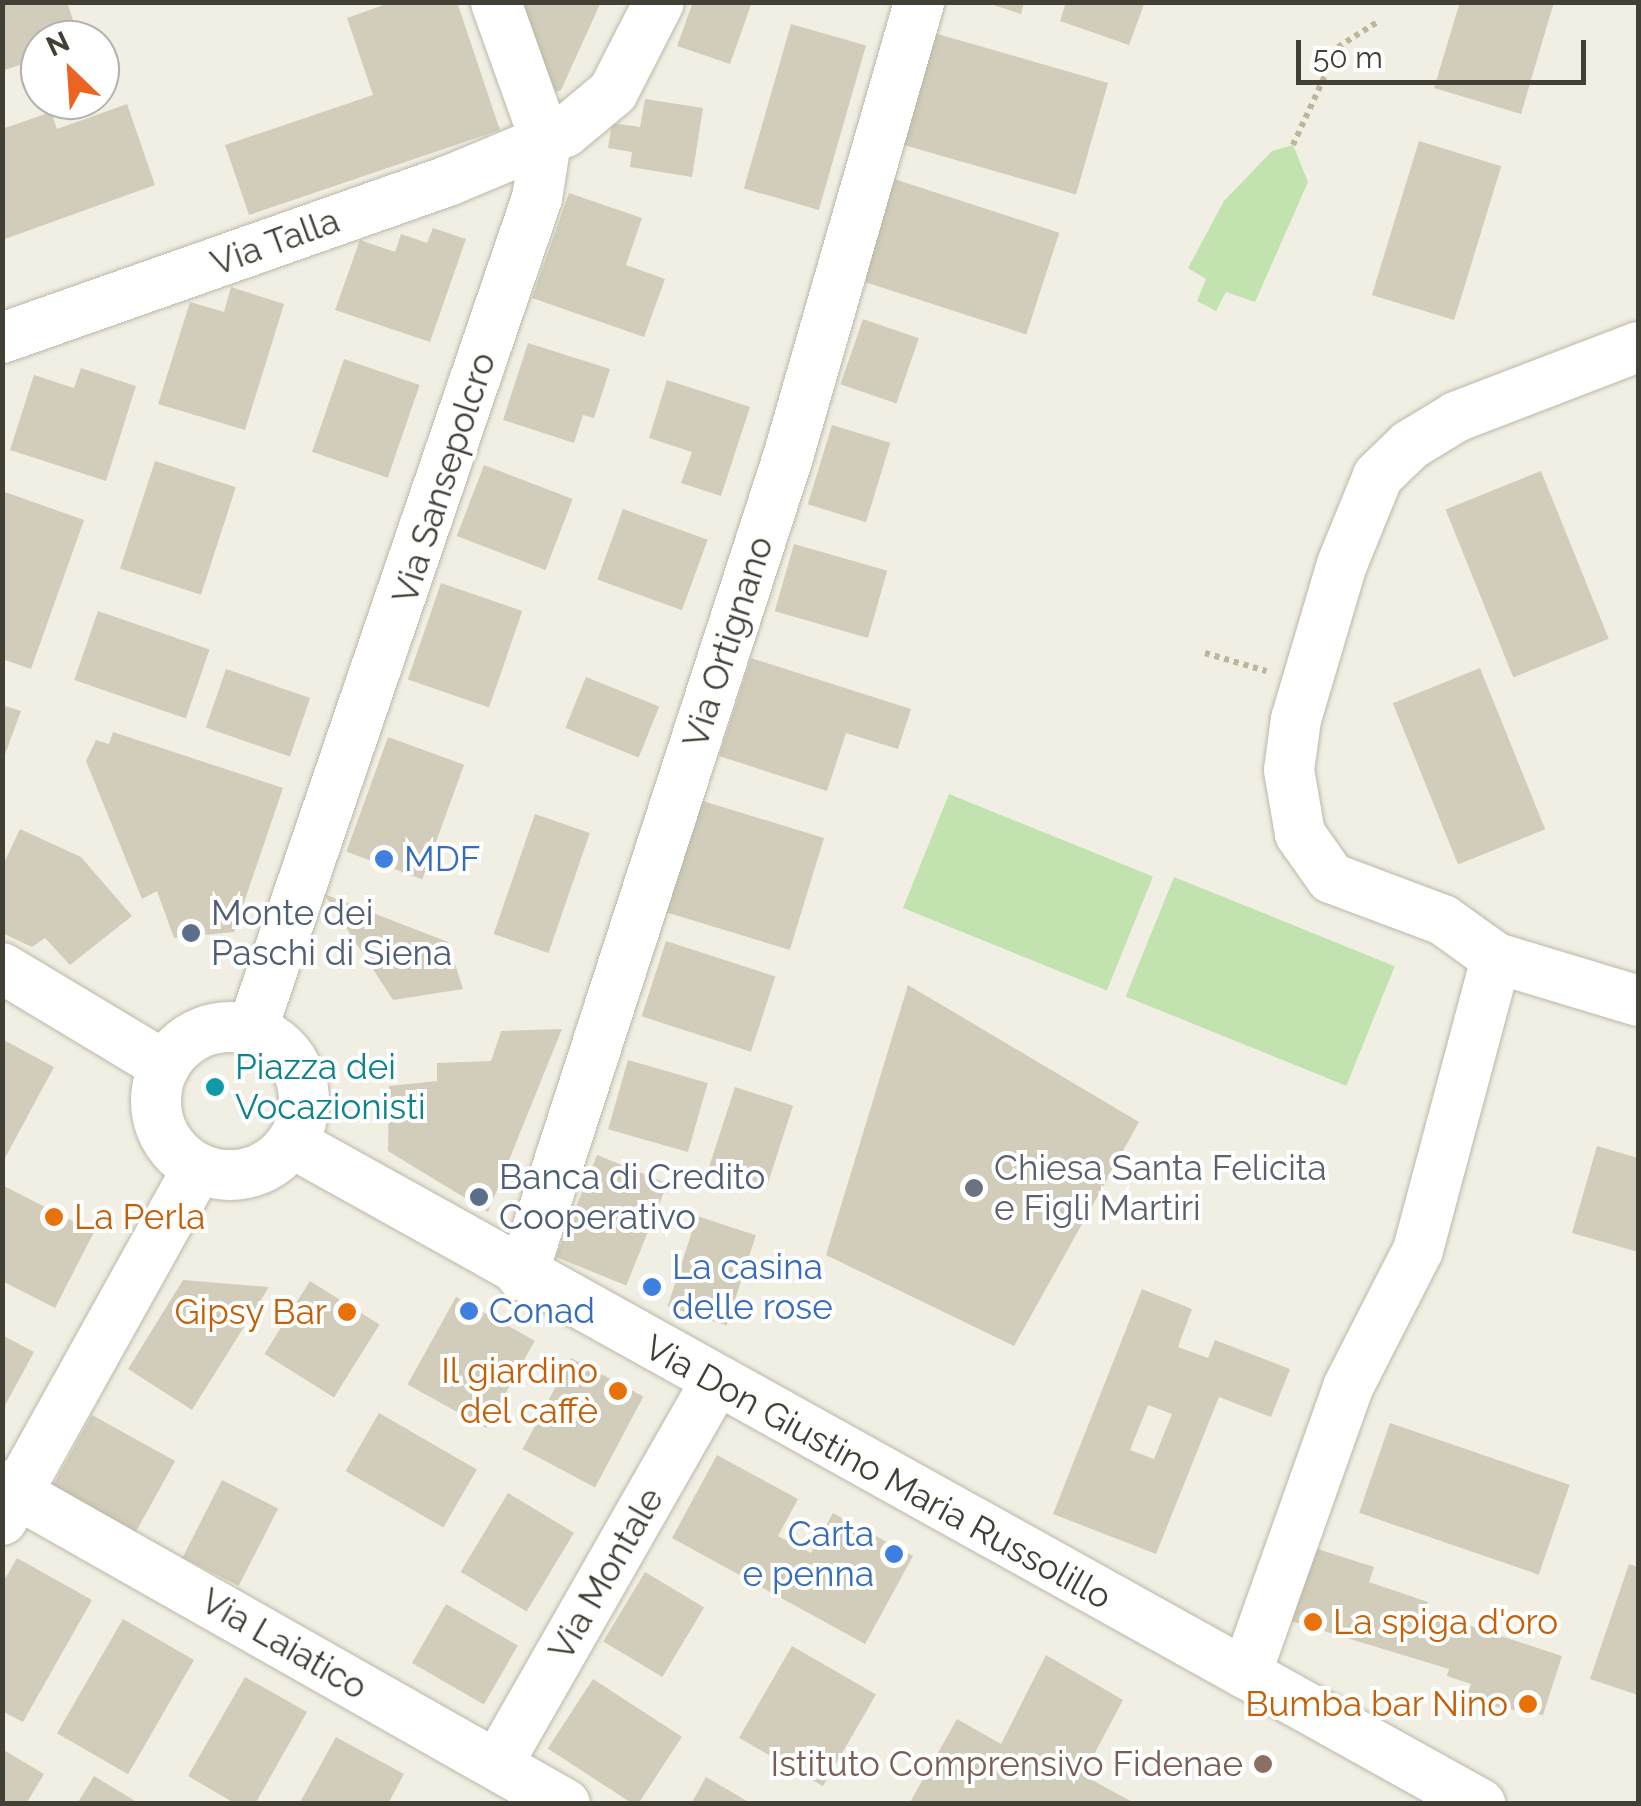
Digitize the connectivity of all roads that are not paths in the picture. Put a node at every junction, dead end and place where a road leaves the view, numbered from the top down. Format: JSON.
{"nodes":[{"id":1,"x":496,"y":2,"type":"edge"},
{"id":2,"x":659,"y":2,"type":"edge"},
{"id":3,"x":919,"y":2,"type":"edge"},
{"id":4,"x":546,"y":142,"type":"junction"},
{"id":5,"x":2,"y":338,"type":"edge"},
{"id":6,"x":1638,"y":346,"type":"edge"},
{"id":7,"x":1496,"y":958,"type":"junction"},
{"id":8,"x":2,"y":968,"type":"edge"},
{"id":9,"x":1638,"y":1001,"type":"edge"},
{"id":10,"x":252,"y":1030,"type":"junction"},
{"id":11,"x":164,"y":1066,"type":"junction"},
{"id":12,"x":292,"y":1143,"type":"junction"},
{"id":13,"x":197,"y":1169,"type":"junction"},
{"id":14,"x":522,"y":1276,"type":"junction"},
{"id":15,"x":715,"y":1383,"type":"junction"},
{"id":16,"x":7,"y":1499,"type":"edge"},
{"id":17,"x":1246,"y":1674,"type":"junction"},
{"id":18,"x":497,"y":1765,"type":"junction"},
{"id":19,"x":565,"y":1804,"type":"edge"},
{"id":20,"x":1480,"y":1804,"type":"edge"}],
"edges":[{"from":1,"to":4,"type":"street","name":"Via Sansepolcro"},
{"from":2,"to":4,"type":"street","name":"Via Talla"},
{"from":3,"to":14,"type":"street","name":"Via Ortignano"},
{"from":4,"to":5,"type":"street","name":"Via Talla"},
{"from":4,"to":10,"type":"street","name":"Via Sansepolcro"},
{"from":6,"to":7,"type":"street"},
{"from":7,"to":9,"type":"street"},
{"from":7,"to":17,"type":"street"},
{"from":8,"to":11,"type":"street"},
{"from":10,"to":11,"type":"street"},
{"from":10,"to":12,"type":"street"},
{"from":11,"to":13,"type":"street"},
{"from":12,"to":13,"type":"street"},
{"from":12,"to":14,"type":"street","name":"Via Don Giustino Maria Russolillo"},
{"from":13,"to":16,"type":"street"},
{"from":14,"to":15,"type":"street","name":"Via Don Giustino Maria Russolillo"},
{"from":15,"to":17,"type":"street","name":"Via Don Giustino Maria Russolillo"},
{"from":15,"to":18,"type":"street","name":"Via Montale"},
{"from":16,"to":18,"type":"street","name":"Via Laiatico"},
{"from":17,"to":20,"type":"street","name":"Via Don Giustino Maria Russolillo"},
{"from":18,"to":19,"type":"street","name":"Via Laiatico"}]}
